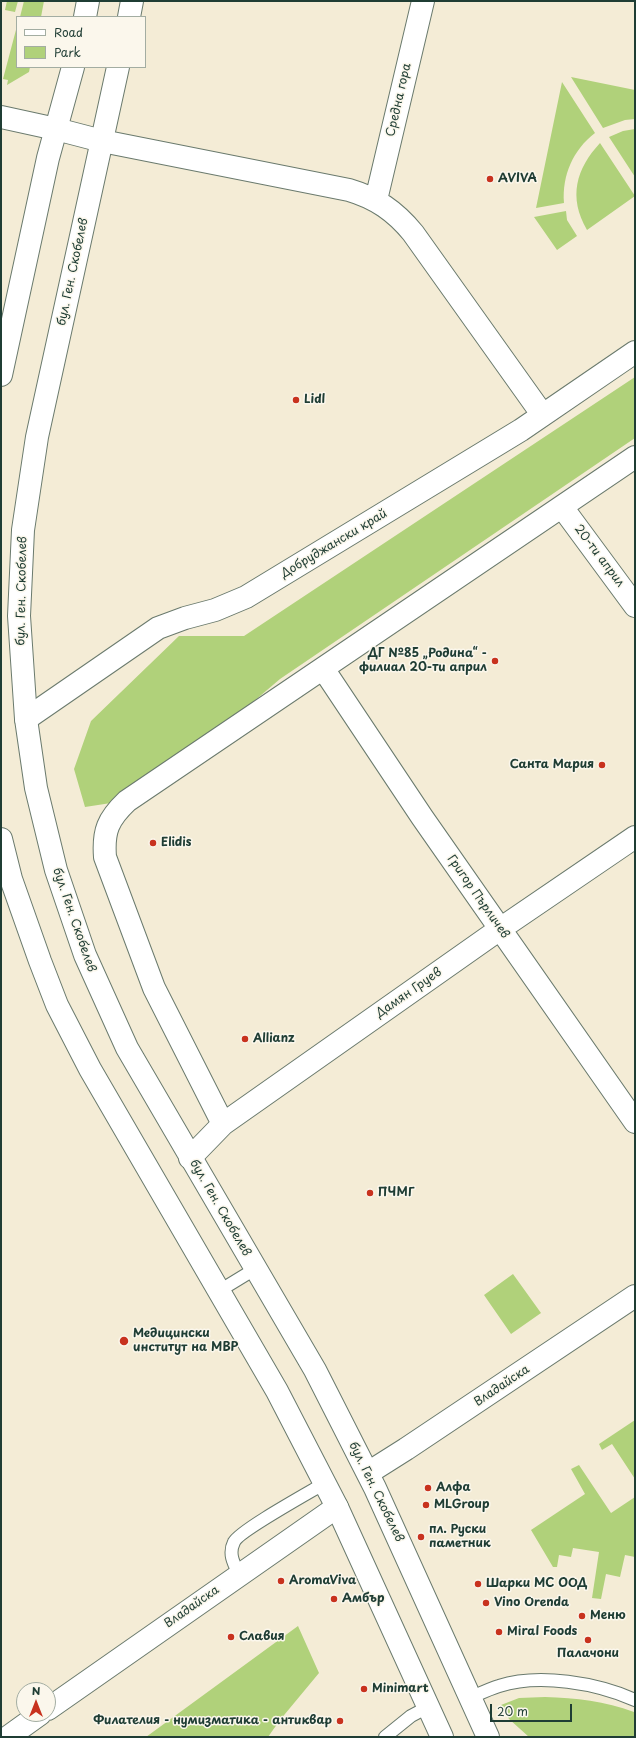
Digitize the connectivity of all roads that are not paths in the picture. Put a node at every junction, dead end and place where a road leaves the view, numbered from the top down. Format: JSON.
{"nodes":[{"id":1,"x":88,"y":1,"type":"edge"},
{"id":2,"x":132,"y":1,"type":"edge"},
{"id":3,"x":422,"y":1,"type":"edge"},
{"id":4,"x":85,"y":16,"type":"edge"},
{"id":5,"x":129,"y":16,"type":"edge"},
{"id":6,"x":73,"y":68,"type":"edge"},
{"id":7,"x":118,"y":68,"type":"edge"},
{"id":8,"x":1,"y":117,"type":"edge"},
{"id":9,"x":56,"y":129,"type":"junction"},
{"id":10,"x":102,"y":141,"type":"junction"},
{"id":11,"x":376,"y":200,"type":"junction"},
{"id":12,"x":635,"y":352,"type":"edge"},
{"id":13,"x":1,"y":375,"type":"edge"},
{"id":14,"x":542,"y":414,"type":"junction"},
{"id":15,"x":635,"y":457,"type":"edge"},
{"id":16,"x":562,"y":507,"type":"junction"},
{"id":17,"x":635,"y":606,"type":"edge"},
{"id":18,"x":324,"y":670,"type":"junction"},
{"id":19,"x":26,"y":719,"type":"junction"},
{"id":20,"x":635,"y":837,"type":"edge"},
{"id":21,"x":1,"y":839,"type":"edge"},
{"id":22,"x":500,"y":929,"type":"junction"},
{"id":23,"x":635,"y":1122,"type":"edge"},
{"id":24,"x":223,"y":1124,"type":"junction"},
{"id":25,"x":190,"y":1158,"type":"junction"},
{"id":26,"x":256,"y":1269,"type":"junction"},
{"id":27,"x":219,"y":1291,"type":"junction"},
{"id":28,"x":635,"y":1296,"type":"edge"},
{"id":29,"x":368,"y":1473,"type":"junction"},
{"id":30,"x":325,"y":1484,"type":"junction"},
{"id":31,"x":337,"y":1507,"type":"junction"},
{"id":32,"x":239,"y":1574,"type":"junction"},
{"id":33,"x":470,"y":1698,"type":"junction"},
{"id":34,"x":635,"y":1700,"type":"edge"},
{"id":35,"x":56,"y":1702,"type":"edge"},
{"id":36,"x":428,"y":1708,"type":"junction"},
{"id":37,"x":29,"y":1722,"type":"edge"},
{"id":38,"x":8,"y":1737,"type":"edge"},
{"id":39,"x":385,"y":1737,"type":"edge"},
{"id":40,"x":442,"y":1737,"type":"edge"},
{"id":41,"x":488,"y":1737,"type":"edge"}],
"edges":[{"from":1,"to":4,"type":"street"},
{"from":2,"to":5,"type":"street"},
{"from":3,"to":11,"type":"street","name":"Средна гора"},
{"from":6,"to":9,"type":"street"},
{"from":7,"to":10,"type":"street","name":"бул. Ген. Скобелев"},
{"from":8,"to":9,"type":"street"},
{"from":9,"to":10,"type":"street"},
{"from":9,"to":13,"type":"street"},
{"from":10,"to":11,"type":"street"},
{"from":10,"to":19,"type":"street","name":"бул. Ген. Скобелев"},
{"from":11,"to":14,"type":"street"},
{"from":12,"to":14,"type":"street","name":"Добруджански край"},
{"from":14,"to":19,"type":"street","name":"Добруджански край"},
{"from":15,"to":16,"type":"street"},
{"from":16,"to":17,"type":"street","name":"20-ти април"},
{"from":16,"to":18,"type":"street"},
{"from":18,"to":22,"type":"street","name":"Григор Пърличев"},
{"from":18,"to":24,"type":"street"},
{"from":19,"to":25,"type":"street","name":"бул. Ген. Скобелев"},
{"from":20,"to":22,"type":"street","name":"Дамян Груев"},
{"from":21,"to":27,"type":"street"},
{"from":22,"to":23,"type":"street","name":"Григор Пърличев"},
{"from":22,"to":24,"type":"street","name":"Дамян Груев"},
{"from":24,"to":25,"type":"street","name":"Дамян Груев"},
{"from":25,"to":26,"type":"street","name":"бул. Ген. Скобелев"},
{"from":26,"to":27,"type":"lane"},
{"from":26,"to":29,"type":"street","name":"бул. Ген. Скобелев"},
{"from":27,"to":30,"type":"street"},
{"from":28,"to":29,"type":"street","name":"Владайска"},
{"from":29,"to":33,"type":"street","name":"бул. Ген. Скобелев"},
{"from":30,"to":31,"type":"street"},
{"from":30,"to":32,"type":"lane"},
{"from":31,"to":32,"type":"street","name":"Владайска"},
{"from":31,"to":36,"type":"street"},
{"from":32,"to":35,"type":"street","name":"Владайска"},
{"from":33,"to":34,"type":"lane"},
{"from":33,"to":41,"type":"street","name":"бул. Ген. Скобелев"},
{"from":36,"to":39,"type":"lane"},
{"from":36,"to":40,"type":"street"},
{"from":37,"to":38,"type":"street"}]}
